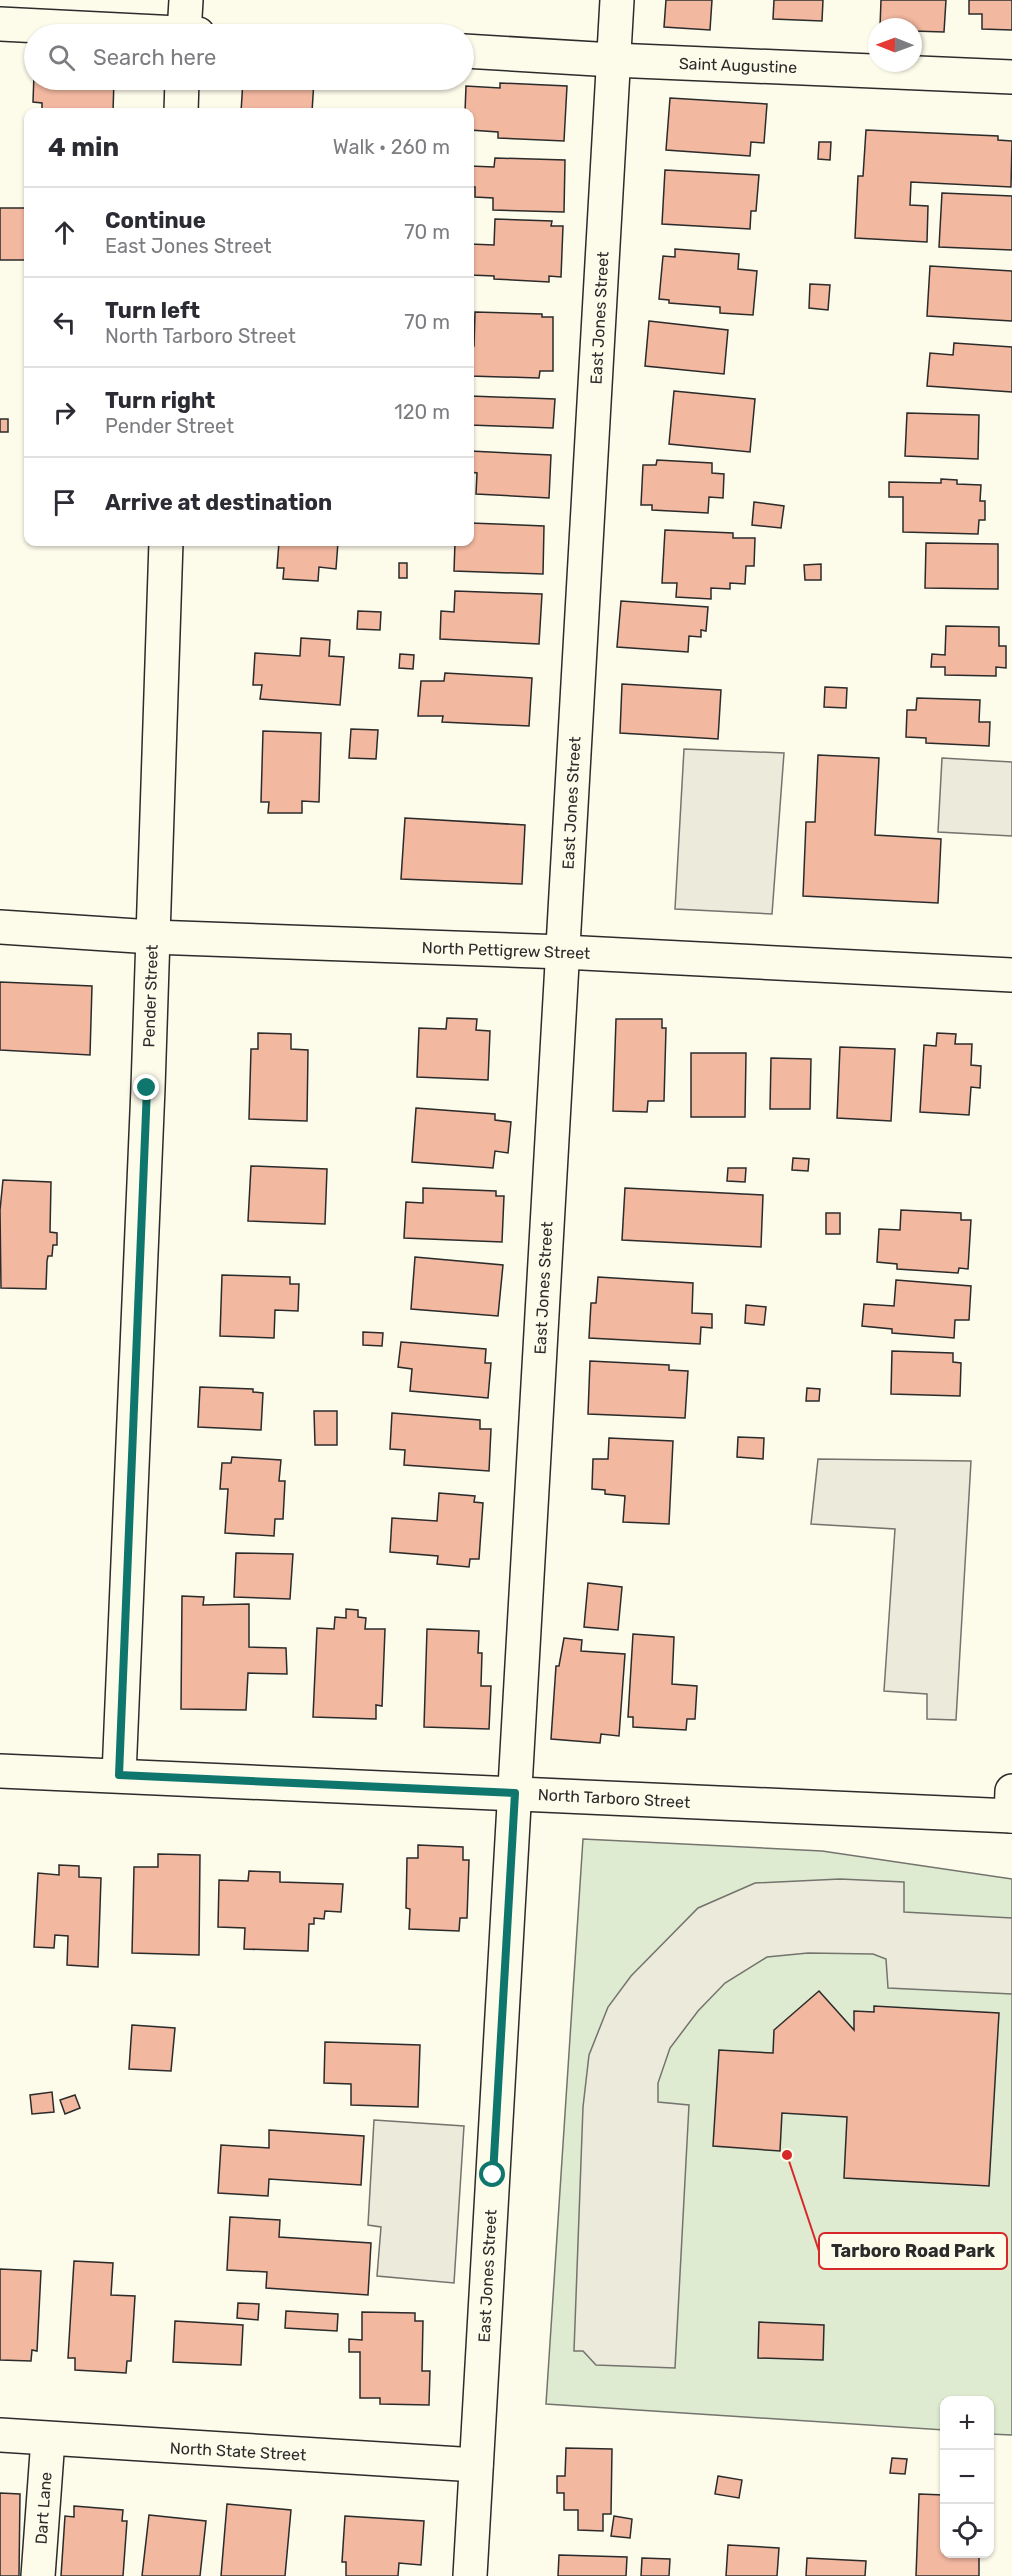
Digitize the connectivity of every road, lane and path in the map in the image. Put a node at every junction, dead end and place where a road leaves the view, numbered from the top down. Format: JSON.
{"nodes":[{"id":1,"x":186,"y":0,"type":"edge"},
{"id":2,"x":616,"y":0,"type":"edge"},
{"id":3,"x":0,"y":24,"type":"edge"},
{"id":4,"x":188,"y":24,"type":"edge"},
{"id":5,"x":24,"y":25,"type":"edge"},
{"id":6,"x":474,"y":52,"type":"edge"},
{"id":7,"x":613,"y":60,"type":"junction"},
{"id":8,"x":1012,"y":77,"type":"edge"},
{"id":9,"x":182,"y":90,"type":"edge"},
{"id":10,"x":181,"y":108,"type":"edge"},
{"id":11,"x":166,"y":546,"type":"edge"},
{"id":12,"x":0,"y":927,"type":"edge"},
{"id":13,"x":152,"y":937,"type":"junction"},
{"id":14,"x":562,"y":952,"type":"junction"},
{"id":15,"x":1012,"y":975,"type":"edge"},
{"id":16,"x":0,"y":1771,"type":"edge"},
{"id":17,"x":119,"y":1775,"type":"junction"},
{"id":18,"x":515,"y":1793,"type":"junction"},
{"id":19,"x":1012,"y":1808,"type":"edge"},
{"id":20,"x":0,"y":2434,"type":"edge"},
{"id":21,"x":48,"y":2439,"type":"junction"},
{"id":22,"x":476,"y":2465,"type":"junction"},
{"id":23,"x":38,"y":2576,"type":"edge"},
{"id":24,"x":470,"y":2576,"type":"edge"}],
"edges":[{"from":1,"to":4,"type":"street"},
{"from":2,"to":7,"type":"street","name":"East Jones Street"},
{"from":3,"to":5,"type":"street"},
{"from":6,"to":7,"type":"street","name":"Saint Augustine"},
{"from":7,"to":8,"type":"street","name":"Saint Augustine"},
{"from":7,"to":14,"type":"street","name":"East Jones Street"},
{"from":9,"to":10,"type":"street"},
{"from":11,"to":13,"type":"street","name":"Pender Street"},
{"from":12,"to":13,"type":"street","name":"North Pettigrew Street"},
{"from":13,"to":14,"type":"street","name":"North Pettigrew Street"},
{"from":13,"to":17,"type":"street","name":"Pender Street"},
{"from":14,"to":15,"type":"street","name":"North Pettigrew Street"},
{"from":14,"to":18,"type":"street","name":"East Jones Street"},
{"from":16,"to":17,"type":"street","name":"North Tarboro Street"},
{"from":17,"to":18,"type":"street","name":"North Tarboro Street"},
{"from":18,"to":19,"type":"street","name":"North Tarboro Street"},
{"from":18,"to":22,"type":"street","name":"East Jones Street"},
{"from":20,"to":21,"type":"street","name":"North State Street"},
{"from":21,"to":22,"type":"street","name":"North State Street"},
{"from":21,"to":23,"type":"street","name":"Dart Lane"},
{"from":22,"to":24,"type":"street","name":"East Jones Street"}]}
